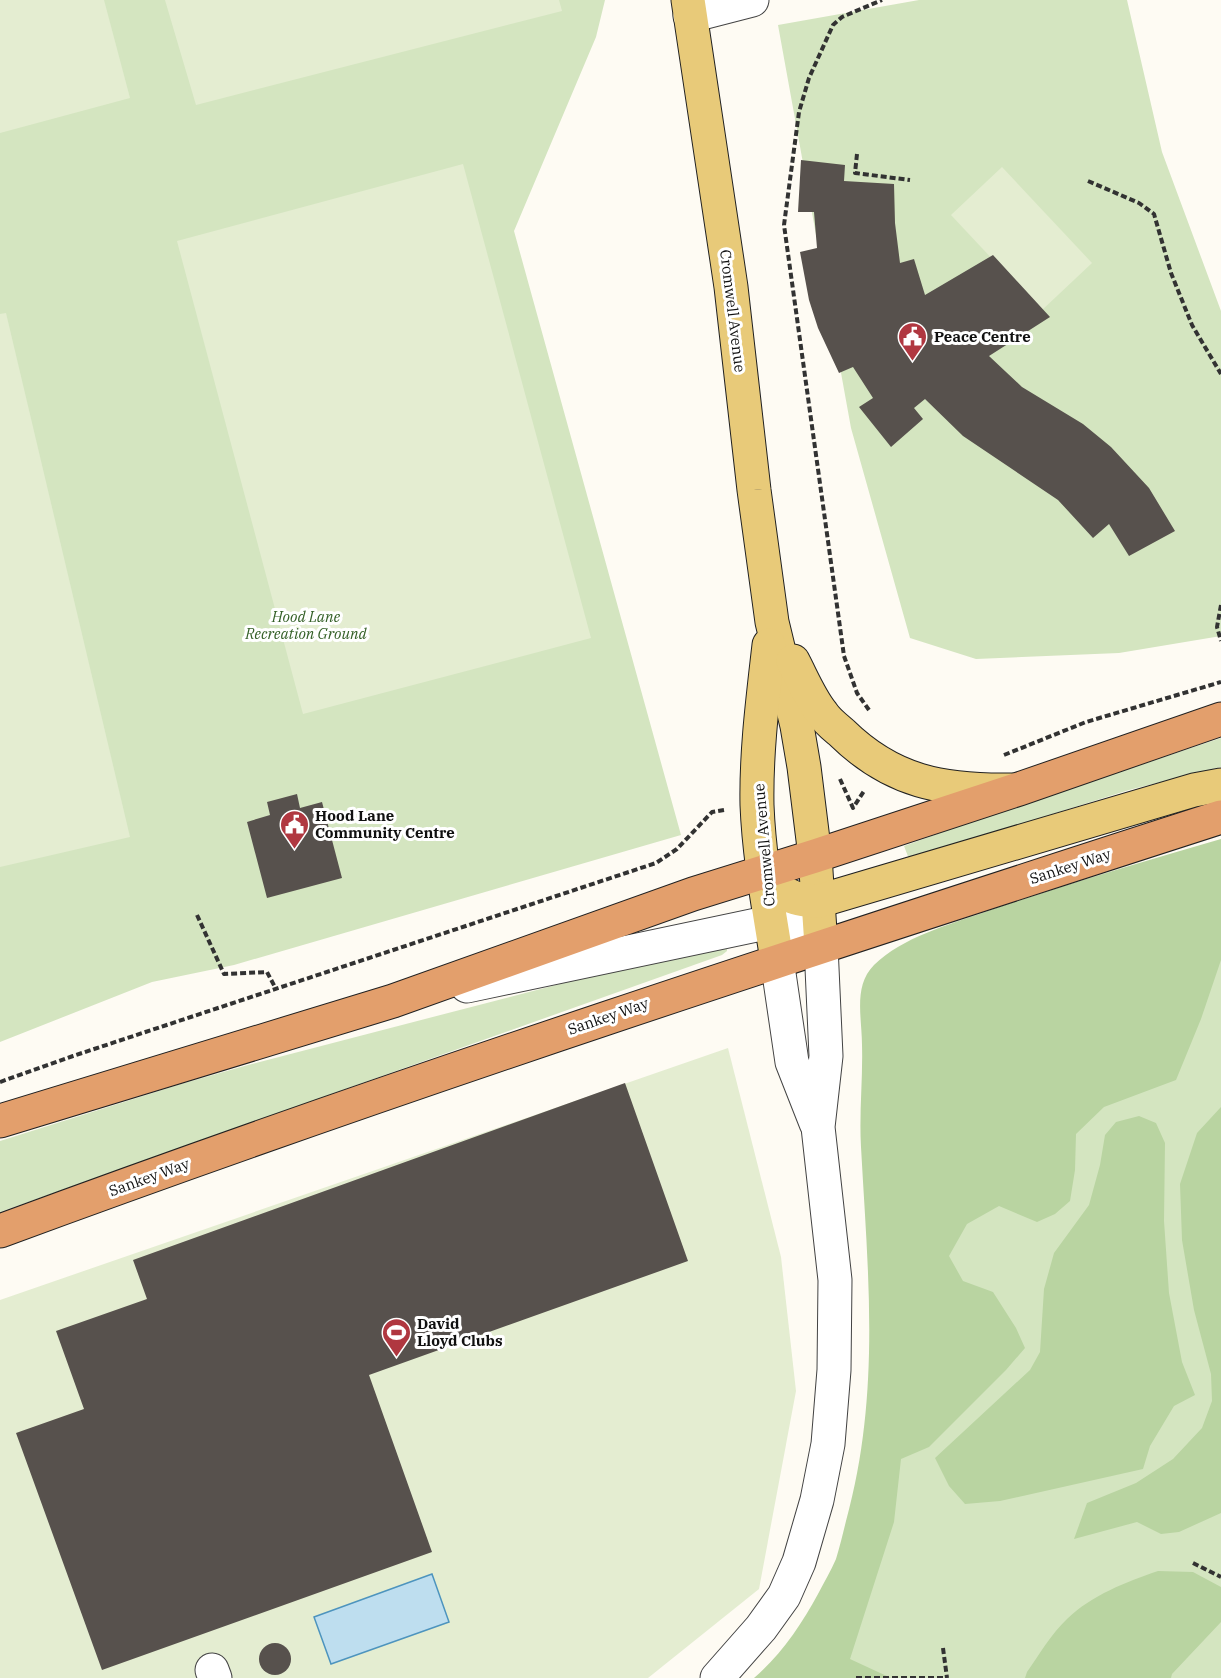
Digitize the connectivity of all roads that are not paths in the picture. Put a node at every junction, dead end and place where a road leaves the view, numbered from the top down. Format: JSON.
{"nodes":[{"id":1,"x":752,"y":0,"type":"edge"},
{"id":2,"x":689,"y":8,"type":"edge"},
{"id":3,"x":772,"y":622,"type":"junction"},
{"id":4,"x":1221,"y":719,"type":"edge"},
{"id":5,"x":1221,"y":785,"type":"edge"},
{"id":6,"x":1019,"y":789,"type":"junction"},
{"id":7,"x":1221,"y":817,"type":"edge"},
{"id":8,"x":815,"y":856,"type":"junction"},
{"id":9,"x":764,"y":871,"type":"junction"},
{"id":10,"x":819,"y":901,"type":"junction"},
{"id":11,"x":771,"y":922,"type":"junction"},
{"id":12,"x":821,"y":946,"type":"junction"},
{"id":13,"x":777,"y":960,"type":"junction"},
{"id":14,"x":393,"y":1001,"type":"junction"},
{"id":15,"x":0,"y":1121,"type":"edge"},
{"id":16,"x":818,"y":1127,"type":"junction"},
{"id":17,"x":0,"y":1231,"type":"edge"},
{"id":18,"x":717,"y":1678,"type":"edge"}],
"edges":[{"from":1,"to":2,"type":"street"},
{"from":2,"to":3,"type":"main road","name":"Cromwell Avenue"},
{"from":3,"to":6,"type":"main road"},
{"from":3,"to":8,"type":"main road","name":"Cromwell Avenue"},
{"from":3,"to":9,"type":"main road","name":"Cromwell Avenue"},
{"from":4,"to":6,"type":"highway"},
{"from":5,"to":10,"type":"main road"},
{"from":6,"to":8,"type":"highway"},
{"from":7,"to":12,"type":"highway","name":"Sankey Way"},
{"from":8,"to":9,"type":"highway"},
{"from":8,"to":10,"type":"main road","name":"Cromwell Avenue"},
{"from":9,"to":10,"type":"main road"},
{"from":9,"to":11,"type":"main road","name":"Cromwell Avenue"},
{"from":9,"to":14,"type":"highway"},
{"from":10,"to":12,"type":"main road","name":"Cromwell Avenue"},
{"from":11,"to":12,"type":"street"},
{"from":11,"to":13,"type":"main road","name":"Cromwell Avenue"},
{"from":11,"to":14,"type":"street"},
{"from":12,"to":13,"type":"highway","name":"Sankey Way"},
{"from":12,"to":16,"type":"street"},
{"from":13,"to":16,"type":"street"},
{"from":13,"to":17,"type":"highway","name":"Sankey Way"},
{"from":14,"to":15,"type":"highway"},
{"from":16,"to":18,"type":"street"}]}
